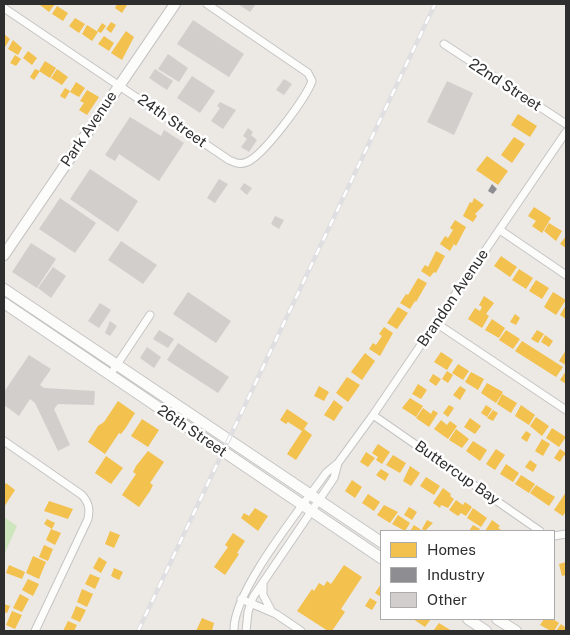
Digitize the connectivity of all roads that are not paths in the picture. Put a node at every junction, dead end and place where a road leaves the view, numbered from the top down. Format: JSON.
{"nodes":[{"id":1,"x":175,"y":4,"type":"edge"},
{"id":2,"x":207,"y":4,"type":"edge"},
{"id":3,"x":4,"y":8,"type":"edge"},
{"id":4,"x":444,"y":44,"type":"dead end"},
{"id":5,"x":120,"y":85,"type":"junction"},
{"id":6,"x":566,"y":124,"type":"edge"},
{"id":7,"x":566,"y":132,"type":"edge"},
{"id":8,"x":500,"y":230,"type":"junction"},
{"id":9,"x":4,"y":255,"type":"edge"},
{"id":10,"x":566,"y":275,"type":"edge"},
{"id":11,"x":4,"y":289,"type":"edge"},
{"id":12,"x":4,"y":304,"type":"edge"},
{"id":13,"x":150,"y":316,"type":"dead end"},
{"id":14,"x":436,"y":322,"type":"junction"},
{"id":15,"x":117,"y":365,"type":"junction"},
{"id":16,"x":110,"y":375,"type":"junction"},
{"id":17,"x":566,"y":410,"type":"edge"},
{"id":18,"x":373,"y":415,"type":"junction"},
{"id":19,"x":196,"y":418,"type":"junction"},
{"id":20,"x":189,"y":429,"type":"junction"},
{"id":21,"x":4,"y":441,"type":"edge"},
{"id":22,"x":315,"y":498,"type":"junction"},
{"id":23,"x":306,"y":510,"type":"junction"},
{"id":24,"x":539,"y":530,"type":"edge"},
{"id":25,"x":380,"y":541,"type":"edge"},
{"id":26,"x":380,"y":557,"type":"edge"},
{"id":27,"x":263,"y":583,"type":"junction"},
{"id":28,"x":241,"y":599,"type":"junction"},
{"id":29,"x":250,"y":603,"type":"junction"},
{"id":30,"x":272,"y":612,"type":"junction"},
{"id":31,"x":470,"y":620,"type":"edge"},
{"id":32,"x":499,"y":620,"type":"edge"},
{"id":33,"x":35,"y":631,"type":"edge"},
{"id":34,"x":234,"y":631,"type":"edge"},
{"id":35,"x":246,"y":631,"type":"edge"},
{"id":36,"x":301,"y":631,"type":"edge"},
{"id":37,"x":486,"y":631,"type":"edge"},
{"id":38,"x":516,"y":631,"type":"edge"}],
"edges":[{"from":1,"to":5,"type":"street","name":"Park Avenue"},
{"from":2,"to":5,"type":"street","name":"24th Street"},
{"from":3,"to":5,"type":"street","name":"24th Street"},
{"from":4,"to":6,"type":"street","name":"22nd Street"},
{"from":5,"to":9,"type":"street","name":"Park Avenue"},
{"from":7,"to":8,"type":"street","name":"Brandon Avenue"},
{"from":8,"to":10,"type":"street"},
{"from":8,"to":14,"type":"street","name":"Brandon Avenue"},
{"from":11,"to":15,"type":"street","name":"26th Street"},
{"from":12,"to":16,"type":"street","name":"26th Street"},
{"from":13,"to":15,"type":"street"},
{"from":14,"to":17,"type":"street"},
{"from":14,"to":18,"type":"street","name":"Brandon Avenue"},
{"from":15,"to":16,"type":"street"},
{"from":15,"to":19,"type":"street","name":"26th Street"},
{"from":16,"to":20,"type":"street","name":"26th Street"},
{"from":18,"to":22,"type":"street","name":"Brandon Avenue"},
{"from":18,"to":24,"type":"street","name":"Buttercup Bay"},
{"from":19,"to":20,"type":"street"},
{"from":19,"to":22,"type":"street","name":"26th Street"},
{"from":20,"to":23,"type":"street","name":"26th Street"},
{"from":21,"to":33,"type":"street"},
{"from":22,"to":23,"type":"street","name":"Brandon Avenue"},
{"from":22,"to":25,"type":"street","name":"26th Street"},
{"from":23,"to":26,"type":"street","name":"26th Street"},
{"from":23,"to":27,"type":"street"},
{"from":23,"to":28,"type":"street"},
{"from":27,"to":29,"type":"street"},
{"from":27,"to":30,"type":"street"},
{"from":28,"to":29,"type":"street"},
{"from":28,"to":34,"type":"street"},
{"from":29,"to":30,"type":"street"},
{"from":29,"to":35,"type":"street"},
{"from":30,"to":36,"type":"street"},
{"from":31,"to":37,"type":"street"},
{"from":32,"to":38,"type":"street"}]}
